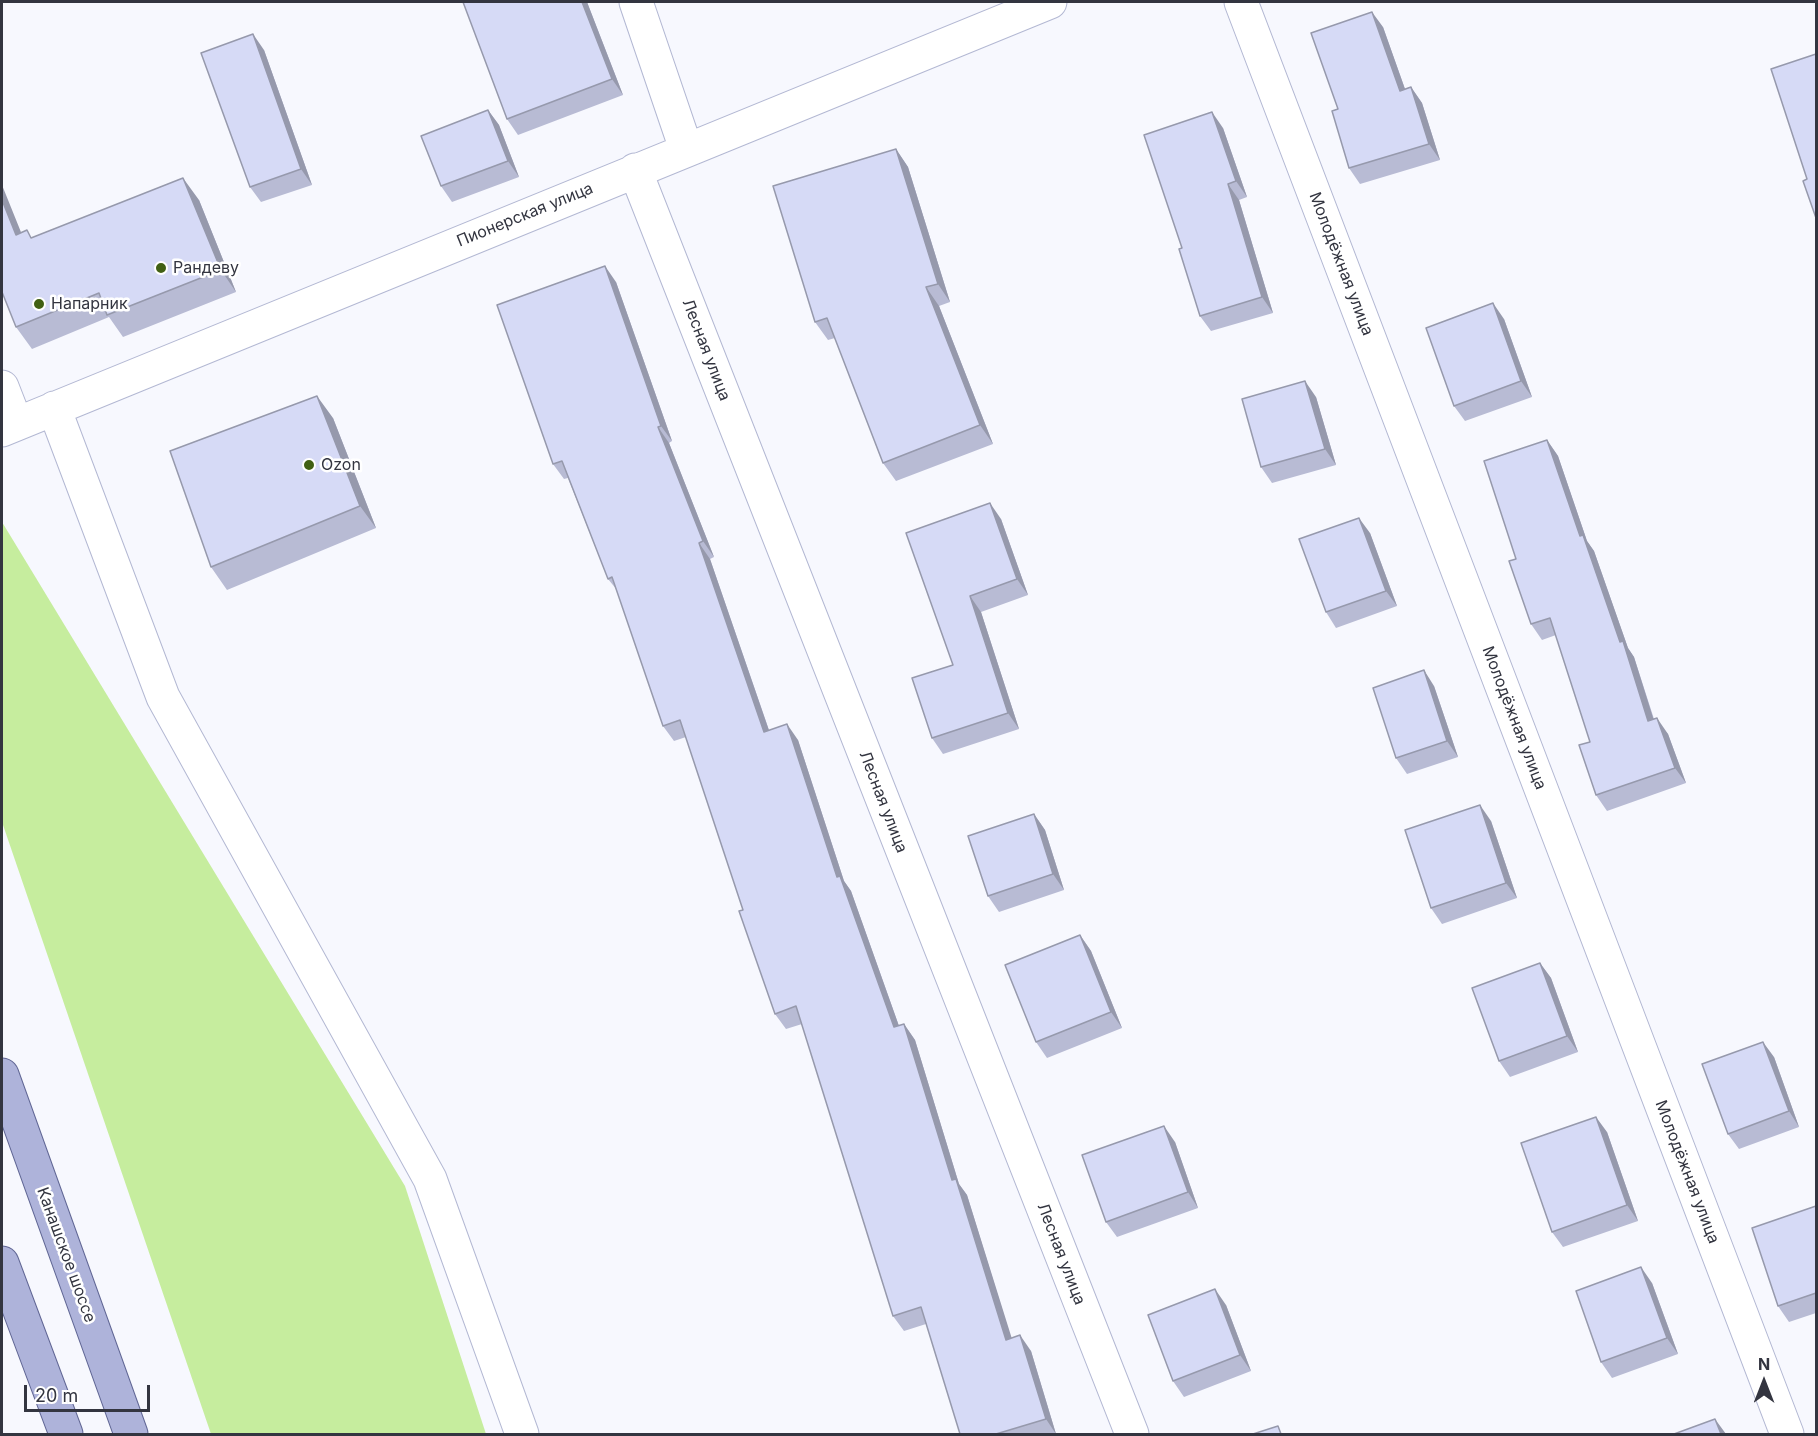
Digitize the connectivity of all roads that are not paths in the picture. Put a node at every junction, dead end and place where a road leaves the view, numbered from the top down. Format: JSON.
{"nodes":[{"id":1,"x":636,"y":2,"type":"edge"},
{"id":2,"x":1050,"y":2,"type":"edge"},
{"id":3,"x":1241,"y":2,"type":"edge"},
{"id":4,"x":686,"y":149,"type":"junction"},
{"id":5,"x":635,"y":170,"type":"junction"},
{"id":6,"x":2,"y":387,"type":"edge"},
{"id":7,"x":54,"y":408,"type":"junction"},
{"id":8,"x":9,"y":426,"type":"edge"},
{"id":9,"x":2,"y":1075,"type":"edge"},
{"id":10,"x":2,"y":1263,"type":"edge"},
{"id":11,"x":66,"y":1434,"type":"edge"},
{"id":12,"x":131,"y":1434,"type":"edge"},
{"id":13,"x":522,"y":1434,"type":"edge"},
{"id":14,"x":1132,"y":1434,"type":"edge"},
{"id":15,"x":1787,"y":1434,"type":"edge"}],
"edges":[{"from":1,"to":4,"type":"street"},
{"from":2,"to":4,"type":"street","name":"Пионерская улица"},
{"from":3,"to":15,"type":"street","name":"Молодёжная улица"},
{"from":4,"to":5,"type":"street","name":"Пионерская улица"},
{"from":5,"to":7,"type":"street","name":"Пионерская улица"},
{"from":5,"to":14,"type":"street","name":"Лесная улица"},
{"from":6,"to":8,"type":"street"},
{"from":7,"to":8,"type":"street","name":"Пионерская улица"},
{"from":7,"to":13,"type":"street"},
{"from":9,"to":12,"type":"main road","name":"Канашское шоссе"},
{"from":10,"to":11,"type":"main road"}]}
